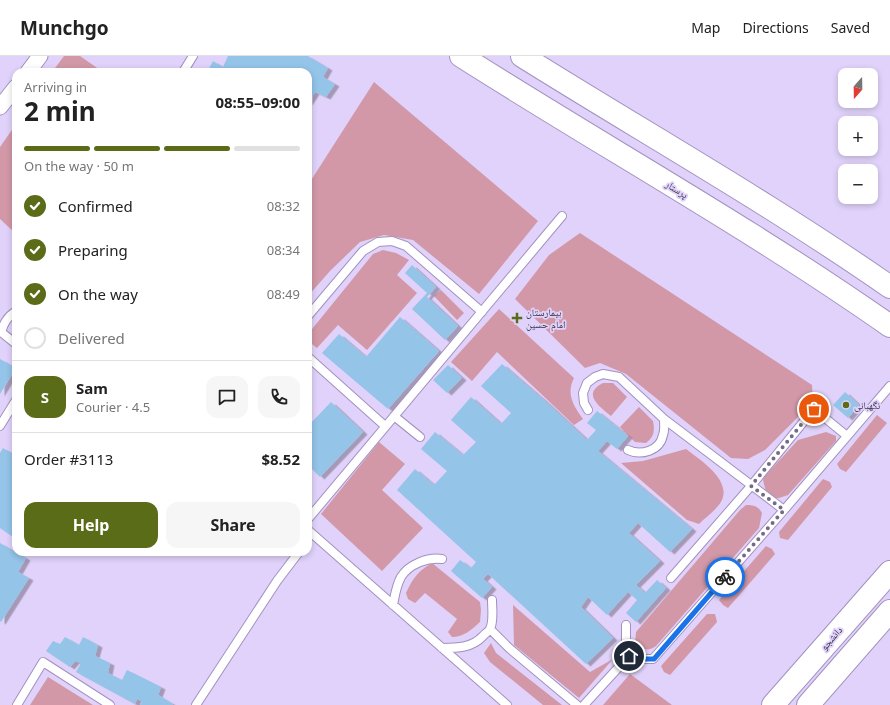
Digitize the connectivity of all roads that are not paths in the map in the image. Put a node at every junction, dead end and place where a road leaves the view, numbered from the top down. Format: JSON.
{"nodes":[{"id":1,"x":40,"y":56,"type":"edge"},
{"id":2,"x":193,"y":56,"type":"edge"},
{"id":3,"x":461,"y":56,"type":"edge"},
{"id":4,"x":522,"y":56,"type":"edge"},
{"id":5,"x":31,"y":68,"type":"edge"},
{"id":6,"x":186,"y":68,"type":"edge"},
{"id":7,"x":12,"y":92,"type":"edge"},
{"id":8,"x":0,"y":107,"type":"edge"},
{"id":9,"x":562,"y":216,"type":"dead end"},
{"id":10,"x":890,"y":286,"type":"edge"},
{"id":11,"x":312,"y":311,"type":"edge"},
{"id":12,"x":482,"y":312,"type":"junction"},
{"id":13,"x":12,"y":314,"type":"edge"},
{"id":14,"x":890,"y":326,"type":"edge"},
{"id":15,"x":0,"y":332,"type":"edge"},
{"id":16,"x":12,"y":341,"type":"edge"},
{"id":17,"x":312,"y":361,"type":"edge"},
{"id":18,"x":890,"y":386,"type":"edge"},
{"id":19,"x":12,"y":406,"type":"edge"},
{"id":20,"x":588,"y":410,"type":"dead end"},
{"id":21,"x":394,"y":416,"type":"junction"},
{"id":22,"x":664,"y":419,"type":"junction"},
{"id":23,"x":0,"y":426,"type":"edge"},
{"id":24,"x":386,"y":426,"type":"junction"},
{"id":25,"x":847,"y":436,"type":"junction"},
{"id":26,"x":420,"y":437,"type":"dead end"},
{"id":27,"x":628,"y":450,"type":"dead end"},
{"id":28,"x":751,"y":486,"type":"junction"},
{"id":29,"x":784,"y":510,"type":"junction"},
{"id":30,"x":312,"y":514,"type":"edge"},
{"id":31,"x":312,"y":537,"type":"edge"},
{"id":32,"x":295,"y":556,"type":"edge"},
{"id":33,"x":442,"y":559,"type":"dead end"},
{"id":34,"x":890,"y":572,"type":"edge"},
{"id":35,"x":671,"y":578,"type":"dead end"},
{"id":36,"x":492,"y":600,"type":"dead end"},
{"id":37,"x":393,"y":605,"type":"junction"},
{"id":38,"x":890,"y":611,"type":"edge"},
{"id":39,"x":626,"y":625,"type":"dead end"},
{"id":40,"x":490,"y":629,"type":"junction"},
{"id":41,"x":442,"y":648,"type":"junction"},
{"id":42,"x":629,"y":656,"type":"junction"},
{"id":43,"x":17,"y":705,"type":"edge"},
{"id":44,"x":110,"y":705,"type":"edge"},
{"id":45,"x":196,"y":705,"type":"edge"},
{"id":46,"x":507,"y":705,"type":"edge"},
{"id":47,"x":577,"y":705,"type":"edge"},
{"id":48,"x":584,"y":705,"type":"edge"},
{"id":49,"x":773,"y":705,"type":"edge"},
{"id":50,"x":808,"y":705,"type":"edge"}],
"edges":[{"from":1,"to":5,"type":"street"},
{"from":2,"to":6,"type":"lane"},
{"from":3,"to":14,"type":"main road","name":"پرستار"},
{"from":4,"to":10,"type":"main road"},
{"from":7,"to":8,"type":"street"},
{"from":9,"to":12,"type":"lane"},
{"from":11,"to":12,"type":"lane"},
{"from":12,"to":21,"type":"lane"},
{"from":13,"to":15,"type":"lane"},
{"from":15,"to":16,"type":"lane"},
{"from":17,"to":24,"type":"lane"},
{"from":18,"to":25,"type":"lane"},
{"from":19,"to":23,"type":"lane"},
{"from":20,"to":22,"type":"lane"},
{"from":21,"to":24,"type":"lane"},
{"from":21,"to":26,"type":"lane"},
{"from":22,"to":27,"type":"lane"},
{"from":22,"to":28,"type":"lane"},
{"from":24,"to":30,"type":"lane"},
{"from":25,"to":28,"type":"lane"},
{"from":25,"to":29,"type":"lane"},
{"from":28,"to":29,"type":"lane"},
{"from":28,"to":35,"type":"lane"},
{"from":29,"to":42,"type":"lane"},
{"from":31,"to":37,"type":"lane"},
{"from":32,"to":45,"type":"lane"},
{"from":33,"to":37,"type":"lane"},
{"from":34,"to":49,"type":"main road","name":"دانشجو"},
{"from":36,"to":40,"type":"lane"},
{"from":37,"to":41,"type":"lane"},
{"from":38,"to":50,"type":"main road"},
{"from":39,"to":42,"type":"lane"},
{"from":40,"to":41,"type":"lane"},
{"from":40,"to":47,"type":"lane"},
{"from":41,"to":46,"type":"lane"},
{"from":42,"to":48,"type":"lane"},
{"from":43,"to":44,"type":"lane"}]}
